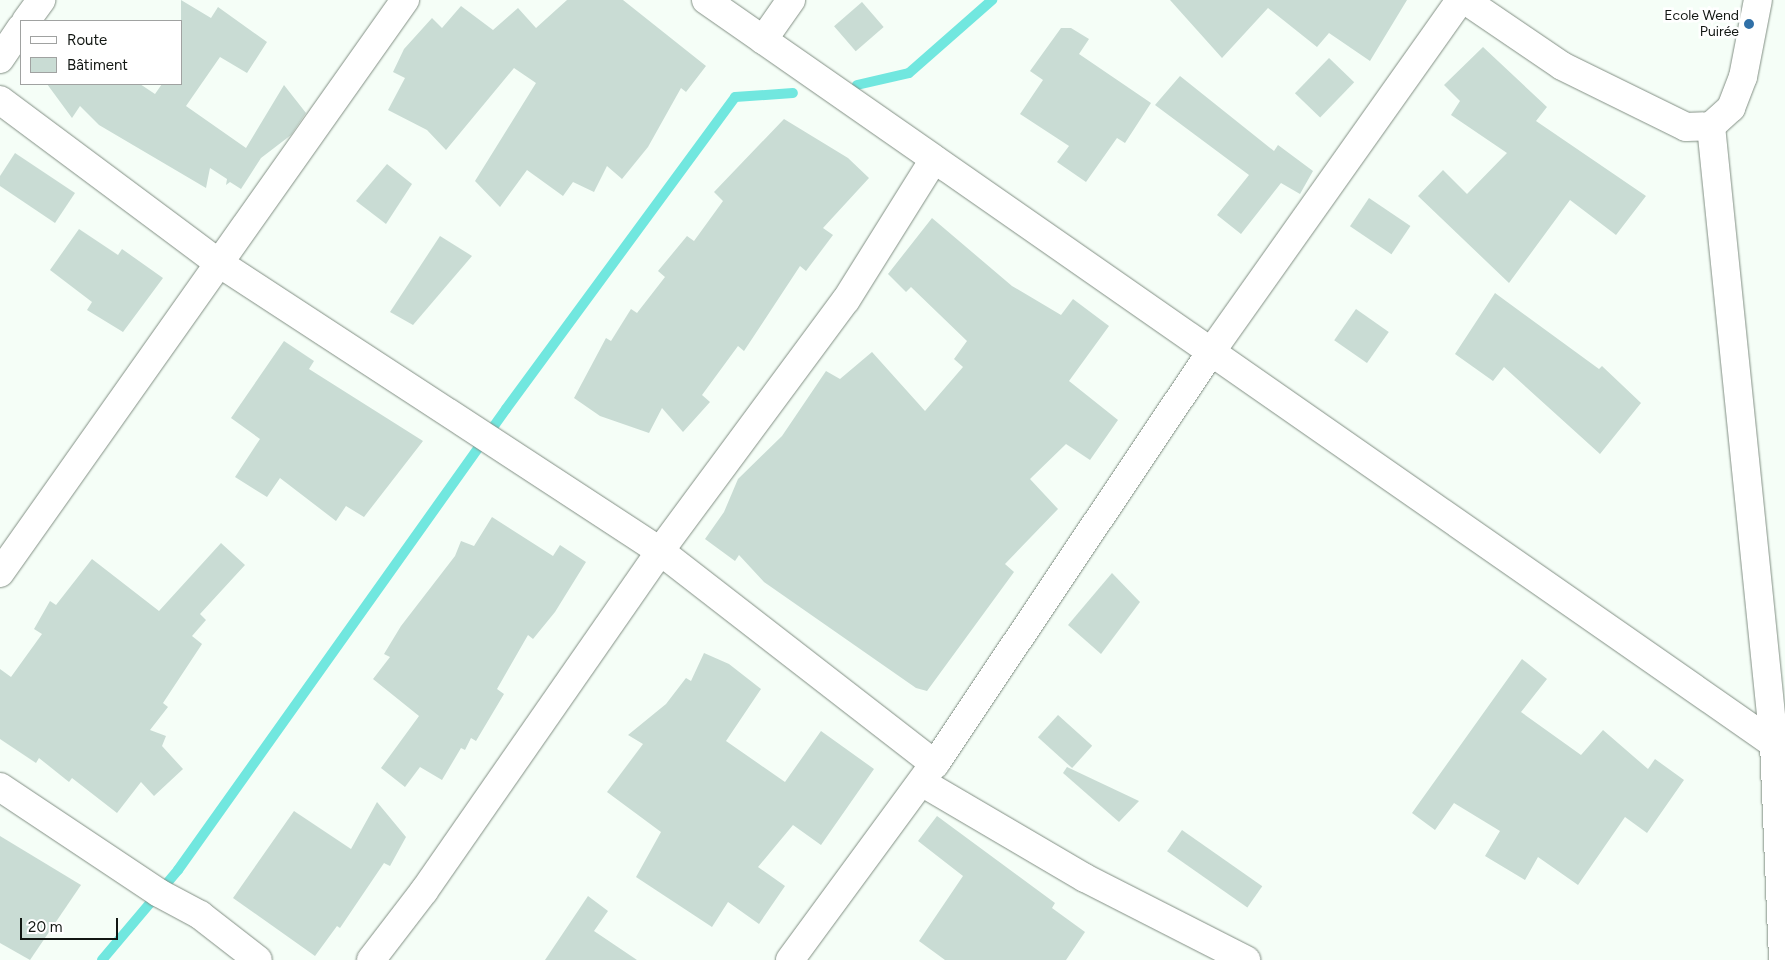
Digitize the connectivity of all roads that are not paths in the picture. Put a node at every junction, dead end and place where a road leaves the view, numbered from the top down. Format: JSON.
{"nodes":[{"id":1,"x":41,"y":0,"type":"edge"},
{"id":2,"x":405,"y":0,"type":"edge"},
{"id":3,"x":706,"y":0,"type":"edge"},
{"id":4,"x":791,"y":0,"type":"edge"},
{"id":5,"x":1460,"y":0,"type":"edge"},
{"id":6,"x":1465,"y":0,"type":"edge"},
{"id":7,"x":1758,"y":0,"type":"edge"},
{"id":8,"x":27,"y":20,"type":"edge"},
{"id":9,"x":20,"y":29,"type":"edge"},
{"id":10,"x":763,"y":40,"type":"junction"},
{"id":11,"x":0,"y":58,"type":"edge"},
{"id":12,"x":0,"y":100,"type":"edge"},
{"id":13,"x":1711,"y":126,"type":"junction"},
{"id":14,"x":934,"y":159,"type":"junction"},
{"id":15,"x":219,"y":263,"type":"junction"},
{"id":16,"x":1211,"y":352,"type":"junction"},
{"id":17,"x":660,"y":551,"type":"junction"},
{"id":18,"x":0,"y":573,"type":"edge"},
{"id":19,"x":1774,"y":744,"type":"junction"},
{"id":20,"x":929,"y":773,"type":"junction"},
{"id":21,"x":0,"y":787,"type":"edge"},
{"id":22,"x":258,"y":960,"type":"edge"},
{"id":23,"x":371,"y":960,"type":"edge"},
{"id":24,"x":790,"y":960,"type":"edge"},
{"id":25,"x":1246,"y":960,"type":"edge"},
{"id":26,"x":1783,"y":960,"type":"edge"}],
"edges":[{"from":1,"to":8,"type":"street"},
{"from":2,"to":15,"type":"street"},
{"from":3,"to":10,"type":"street"},
{"from":4,"to":10,"type":"street"},
{"from":5,"to":16,"type":"street"},
{"from":6,"to":13,"type":"street"},
{"from":7,"to":13,"type":"street"},
{"from":9,"to":11,"type":"street"},
{"from":10,"to":14,"type":"street"},
{"from":12,"to":15,"type":"street"},
{"from":13,"to":19,"type":"street"},
{"from":14,"to":16,"type":"street"},
{"from":14,"to":17,"type":"street"},
{"from":15,"to":17,"type":"street"},
{"from":15,"to":18,"type":"street"},
{"from":16,"to":19,"type":"street"},
{"from":16,"to":20,"type":"street"},
{"from":17,"to":20,"type":"street"},
{"from":17,"to":23,"type":"street"},
{"from":19,"to":26,"type":"street"},
{"from":20,"to":24,"type":"street"},
{"from":20,"to":25,"type":"street"},
{"from":21,"to":22,"type":"street"}]}
